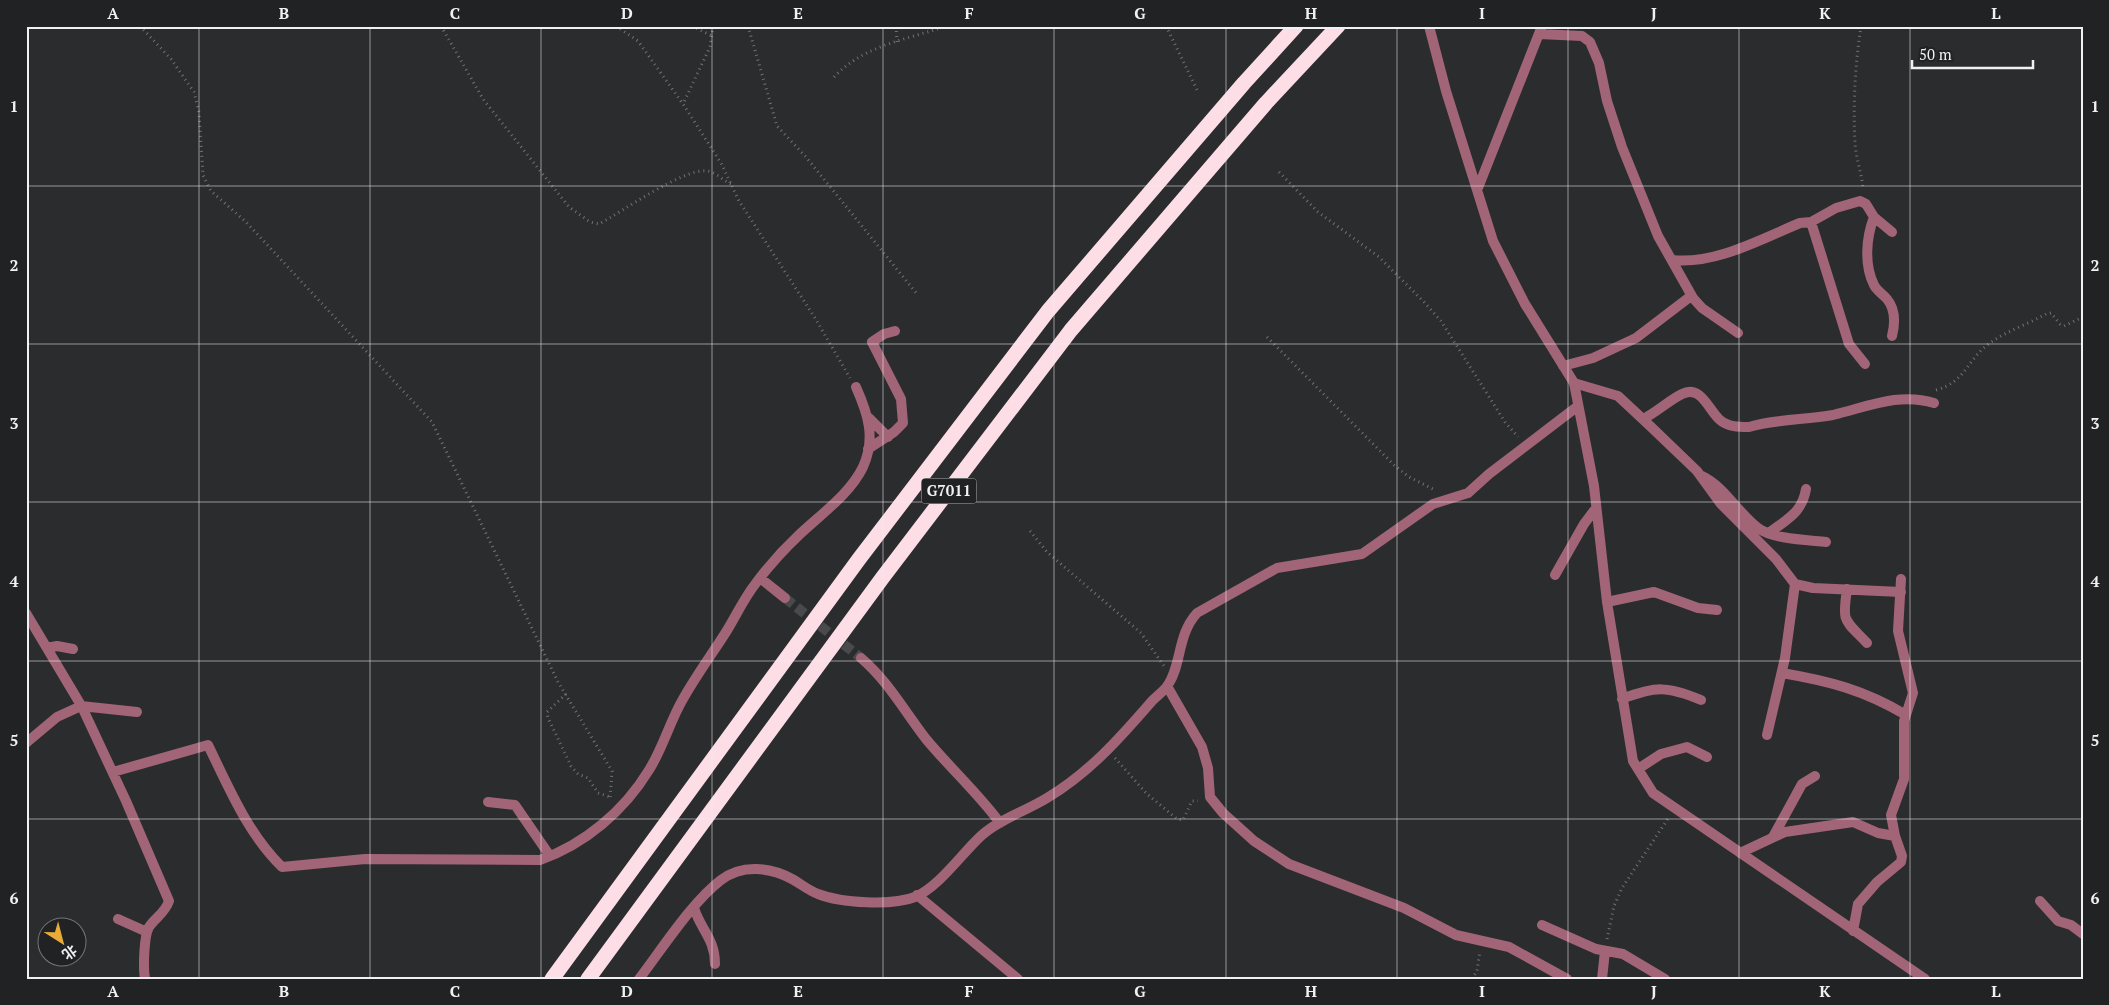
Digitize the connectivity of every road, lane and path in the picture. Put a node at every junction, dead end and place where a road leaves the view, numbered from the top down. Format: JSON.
{"nodes":[{"id":1,"x":140,"y":26,"type":"edge"},
{"id":2,"x":441,"y":26,"type":"edge"},
{"id":3,"x":616,"y":26,"type":"edge"},
{"id":4,"x":692,"y":26,"type":"edge"},
{"id":5,"x":713,"y":26,"type":"edge"},
{"id":6,"x":748,"y":26,"type":"edge"},
{"id":7,"x":896,"y":26,"type":"edge"},
{"id":8,"x":946,"y":26,"type":"edge"},
{"id":9,"x":1166,"y":26,"type":"edge"},
{"id":10,"x":1296,"y":26,"type":"edge"},
{"id":11,"x":1338,"y":26,"type":"edge"},
{"id":12,"x":1429,"y":26,"type":"edge"},
{"id":13,"x":1861,"y":26,"type":"edge"},
{"id":14,"x":1540,"y":30,"type":"edge"},
{"id":15,"x":712,"y":36,"type":"junction"},
{"id":16,"x":897,"y":42,"type":"junction"},
{"id":17,"x":834,"y":77,"type":"dead end"},
{"id":18,"x":1197,"y":90,"type":"dead end"},
{"id":19,"x":683,"y":104,"type":"junction"},
{"id":20,"x":1279,"y":172,"type":"dead end"},
{"id":21,"x":731,"y":184,"type":"junction"},
{"id":22,"x":1478,"y":188,"type":"junction"},
{"id":23,"x":1863,"y":203,"type":"junction"},
{"id":24,"x":1874,"y":217,"type":"junction"},
{"id":25,"x":1811,"y":222,"type":"junction"},
{"id":26,"x":1892,"y":232,"type":"dead end"},
{"id":27,"x":1672,"y":260,"type":"junction"},
{"id":28,"x":917,"y":294,"type":"dead end"},
{"id":29,"x":1691,"y":296,"type":"junction"},
{"id":30,"x":2083,"y":317,"type":"edge"},
{"id":31,"x":895,"y":331,"type":"dead end"},
{"id":32,"x":1738,"y":333,"type":"dead end"},
{"id":33,"x":1892,"y":336,"type":"dead end"},
{"id":34,"x":1267,"y":337,"type":"dead end"},
{"id":35,"x":1865,"y":364,"type":"dead end"},
{"id":36,"x":1563,"y":366,"type":"junction"},
{"id":37,"x":1574,"y":383,"type":"junction"},
{"id":38,"x":856,"y":387,"type":"joint"},
{"id":39,"x":1930,"y":402,"type":"joint"},
{"id":40,"x":1578,"y":406,"type":"junction"},
{"id":41,"x":869,"y":418,"type":"junction"},
{"id":42,"x":1643,"y":419,"type":"junction"},
{"id":43,"x":888,"y":437,"type":"junction"},
{"id":44,"x":1527,"y":445,"type":"junction"},
{"id":45,"x":868,"y":449,"type":"junction"},
{"id":46,"x":1701,"y":476,"type":"junction"},
{"id":47,"x":1806,"y":489,"type":"dead end"},
{"id":48,"x":1450,"y":499,"type":"junction"},
{"id":49,"x":1596,"y":508,"type":"junction"},
{"id":50,"x":1030,"y":531,"type":"dead end"},
{"id":51,"x":1770,"y":533,"type":"junction"},
{"id":52,"x":1826,"y":542,"type":"dead end"},
{"id":53,"x":1555,"y":575,"type":"dead end"},
{"id":54,"x":760,"y":578,"type":"junction"},
{"id":55,"x":1901,"y":579,"type":"dead end"},
{"id":56,"x":1795,"y":584,"type":"junction"},
{"id":57,"x":1847,"y":589,"type":"junction"},
{"id":58,"x":1901,"y":592,"type":"junction"},
{"id":59,"x":785,"y":598,"type":"tunnel mouth"},
{"id":60,"x":1607,"y":602,"type":"junction"},
{"id":61,"x":1718,"y":610,"type":"dead end"},
{"id":62,"x":26,"y":613,"type":"edge"},
{"id":63,"x":1867,"y":643,"type":"dead end"},
{"id":64,"x":47,"y":648,"type":"junction"},
{"id":65,"x":73,"y":649,"type":"dead end"},
{"id":66,"x":861,"y":658,"type":"tunnel mouth"},
{"id":67,"x":1173,"y":671,"type":"junction"},
{"id":68,"x":1782,"y":673,"type":"junction"},
{"id":69,"x":1167,"y":686,"type":"junction"},
{"id":70,"x":566,"y":694,"type":"junction"},
{"id":71,"x":1622,"y":699,"type":"junction"},
{"id":72,"x":1701,"y":700,"type":"dead end"},
{"id":73,"x":81,"y":706,"type":"junction"},
{"id":74,"x":137,"y":712,"type":"dead end"},
{"id":75,"x":1906,"y":715,"type":"junction"},
{"id":76,"x":1767,"y":735,"type":"dead end"},
{"id":77,"x":26,"y":743,"type":"edge"},
{"id":78,"x":1108,"y":750,"type":"junction"},
{"id":79,"x":1707,"y":757,"type":"dead end"},
{"id":80,"x":1638,"y":768,"type":"junction"},
{"id":81,"x":113,"y":772,"type":"junction"},
{"id":82,"x":1815,"y":776,"type":"dead end"},
{"id":83,"x":610,"y":797,"type":"junction"},
{"id":84,"x":1210,"y":797,"type":"junction"},
{"id":85,"x":488,"y":802,"type":"dead end"},
{"id":86,"x":1676,"y":809,"type":"junction"},
{"id":87,"x":609,"y":816,"type":"junction"},
{"id":88,"x":1000,"y":823,"type":"junction"},
{"id":89,"x":1895,"y":836,"type":"junction"},
{"id":90,"x":1773,"y":837,"type":"junction"},
{"id":91,"x":1740,"y":853,"type":"junction"},
{"id":92,"x":550,"y":856,"type":"junction"},
{"id":93,"x":917,"y":895,"type":"junction"},
{"id":94,"x":2040,"y":900,"type":"dead end"},
{"id":95,"x":694,"y":908,"type":"junction"},
{"id":96,"x":118,"y":919,"type":"dead end"},
{"id":97,"x":1542,"y":925,"type":"dead end"},
{"id":98,"x":1853,"y":931,"type":"junction"},
{"id":99,"x":147,"y":932,"type":"junction"},
{"id":100,"x":2083,"y":934,"type":"edge"},
{"id":101,"x":1480,"y":941,"type":"junction"},
{"id":102,"x":1605,"y":951,"type":"junction"},
{"id":103,"x":715,"y":964,"type":"dead end"},
{"id":104,"x":145,"y":979,"type":"edge"},
{"id":105,"x":552,"y":979,"type":"edge"},
{"id":106,"x":588,"y":979,"type":"edge"},
{"id":107,"x":640,"y":979,"type":"edge"},
{"id":108,"x":1018,"y":979,"type":"edge"},
{"id":109,"x":1472,"y":979,"type":"edge"},
{"id":110,"x":1567,"y":979,"type":"edge"},
{"id":111,"x":1602,"y":979,"type":"edge"},
{"id":112,"x":1665,"y":979,"type":"edge"},
{"id":113,"x":1925,"y":979,"type":"edge"}],
"edges":[{"from":1,"to":70,"type":"path"},
{"from":2,"to":21,"type":"path"},
{"from":3,"to":19,"type":"path"},
{"from":4,"to":15,"type":"path"},
{"from":5,"to":15,"type":"path"},
{"from":6,"to":28,"type":"path"},
{"from":7,"to":16,"type":"path"},
{"from":8,"to":16,"type":"path"},
{"from":9,"to":18,"type":"path"},
{"from":10,"to":105,"type":"highway","number":"G7011"},
{"from":11,"to":106,"type":"highway","number":"G7011"},
{"from":12,"to":22,"type":"street"},
{"from":13,"to":23,"type":"path"},
{"from":14,"to":22,"type":"street"},
{"from":14,"to":27,"type":"street"},
{"from":15,"to":19,"type":"path"},
{"from":16,"to":17,"type":"path"},
{"from":19,"to":21,"type":"path"},
{"from":20,"to":44,"type":"path"},
{"from":21,"to":38,"type":"path"},
{"from":22,"to":36,"type":"street"},
{"from":23,"to":24,"type":"street"},
{"from":23,"to":25,"type":"street"},
{"from":24,"to":26,"type":"street"},
{"from":24,"to":33,"type":"street"},
{"from":25,"to":27,"type":"street"},
{"from":25,"to":35,"type":"street"},
{"from":27,"to":29,"type":"street"},
{"from":29,"to":32,"type":"street"},
{"from":29,"to":36,"type":"street"},
{"from":30,"to":39,"type":"path"},
{"from":31,"to":43,"type":"street"},
{"from":34,"to":48,"type":"path"},
{"from":36,"to":37,"type":"street"},
{"from":37,"to":40,"type":"street"},
{"from":37,"to":42,"type":"street"},
{"from":38,"to":41,"type":"street"},
{"from":39,"to":42,"type":"street"},
{"from":40,"to":44,"type":"street"},
{"from":40,"to":49,"type":"street"},
{"from":41,"to":43,"type":"street"},
{"from":41,"to":45,"type":"street"},
{"from":42,"to":46,"type":"street"},
{"from":43,"to":45,"type":"street"},
{"from":44,"to":48,"type":"street"},
{"from":45,"to":54,"type":"street"},
{"from":46,"to":51,"type":"street"},
{"from":46,"to":56,"type":"street"},
{"from":47,"to":51,"type":"street"},
{"from":48,"to":67,"type":"street"},
{"from":49,"to":53,"type":"street"},
{"from":49,"to":60,"type":"street"},
{"from":50,"to":67,"type":"path"},
{"from":51,"to":52,"type":"street"},
{"from":54,"to":59,"type":"street"},
{"from":54,"to":87,"type":"street"},
{"from":55,"to":58,"type":"street"},
{"from":56,"to":57,"type":"street"},
{"from":56,"to":68,"type":"street"},
{"from":57,"to":58,"type":"street"},
{"from":57,"to":63,"type":"street"},
{"from":58,"to":75,"type":"street"},
{"from":60,"to":61,"type":"street"},
{"from":60,"to":71,"type":"street"},
{"from":62,"to":64,"type":"street"},
{"from":64,"to":65,"type":"street"},
{"from":64,"to":73,"type":"street"},
{"from":66,"to":88,"type":"street"},
{"from":67,"to":69,"type":"street"},
{"from":68,"to":75,"type":"street"},
{"from":68,"to":76,"type":"street"},
{"from":69,"to":78,"type":"street"},
{"from":69,"to":84,"type":"street"},
{"from":70,"to":83,"type":"path"},
{"from":70,"to":83,"type":"path"},
{"from":71,"to":72,"type":"street"},
{"from":71,"to":80,"type":"street"},
{"from":73,"to":74,"type":"street"},
{"from":73,"to":77,"type":"street"},
{"from":73,"to":81,"type":"street"},
{"from":75,"to":89,"type":"street"},
{"from":78,"to":84,"type":"path"},
{"from":78,"to":88,"type":"street"},
{"from":79,"to":80,"type":"street"},
{"from":80,"to":86,"type":"street"},
{"from":81,"to":92,"type":"street"},
{"from":81,"to":99,"type":"street"},
{"from":82,"to":90,"type":"street"},
{"from":83,"to":87,"type":"path"},
{"from":84,"to":101,"type":"street"},
{"from":85,"to":92,"type":"street"},
{"from":86,"to":91,"type":"street"},
{"from":86,"to":102,"type":"path"},
{"from":87,"to":92,"type":"street"},
{"from":88,"to":93,"type":"street"},
{"from":89,"to":90,"type":"street"},
{"from":89,"to":98,"type":"street"},
{"from":90,"to":91,"type":"street"},
{"from":91,"to":98,"type":"street"},
{"from":93,"to":95,"type":"street"},
{"from":93,"to":108,"type":"street"},
{"from":94,"to":100,"type":"street"},
{"from":95,"to":103,"type":"street"},
{"from":95,"to":107,"type":"street"},
{"from":96,"to":99,"type":"street"},
{"from":97,"to":102,"type":"street"},
{"from":98,"to":113,"type":"street"},
{"from":99,"to":104,"type":"street"},
{"from":101,"to":109,"type":"path"},
{"from":101,"to":110,"type":"street"},
{"from":102,"to":111,"type":"street"},
{"from":102,"to":112,"type":"street"}]}
